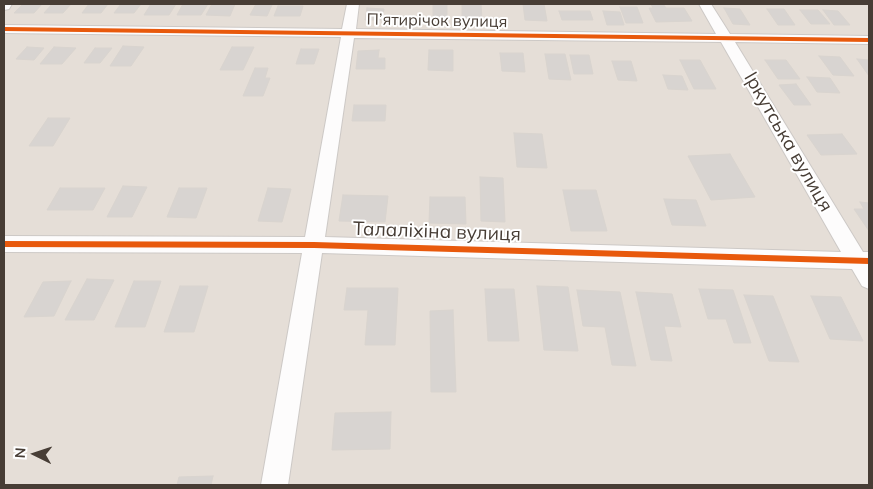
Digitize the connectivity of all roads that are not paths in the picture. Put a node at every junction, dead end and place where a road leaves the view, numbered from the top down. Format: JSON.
{"nodes":[{"id":1,"x":6,"y":4,"type":"edge"},
{"id":2,"x":353,"y":4,"type":"edge"},
{"id":3,"x":705,"y":4,"type":"edge"},
{"id":4,"x":4,"y":6,"type":"edge"},
{"id":5,"x":4,"y":29,"type":"edge"},
{"id":6,"x":348,"y":33,"type":"junction"},
{"id":7,"x":727,"y":39,"type":"junction"},
{"id":8,"x":869,"y":40,"type":"edge"},
{"id":9,"x":4,"y":244,"type":"edge"},
{"id":10,"x":314,"y":245,"type":"junction"},
{"id":11,"x":864,"y":261,"type":"edge"},
{"id":12,"x":869,"y":280,"type":"edge"},
{"id":13,"x":274,"y":485,"type":"edge"}],
"edges":[{"from":1,"to":4,"type":"street"},
{"from":2,"to":6,"type":"street"},
{"from":3,"to":7,"type":"street","name":"Іркутська вулиця"},
{"from":5,"to":6,"type":"street","name":"П’ятирічок вулиця"},
{"from":6,"to":7,"type":"street","name":"П’ятирічок вулиця"},
{"from":6,"to":10,"type":"street"},
{"from":7,"to":8,"type":"street","name":"П’ятирічок вулиця"},
{"from":7,"to":11,"type":"street","name":"Іркутська вулиця"},
{"from":9,"to":10,"type":"street","name":"Талаліхіна вулиця"},
{"from":10,"to":11,"type":"street","name":"Талаліхіна вулиця"},
{"from":10,"to":13,"type":"street"},
{"from":11,"to":12,"type":"street","name":"Іркутська вулиця"}]}
